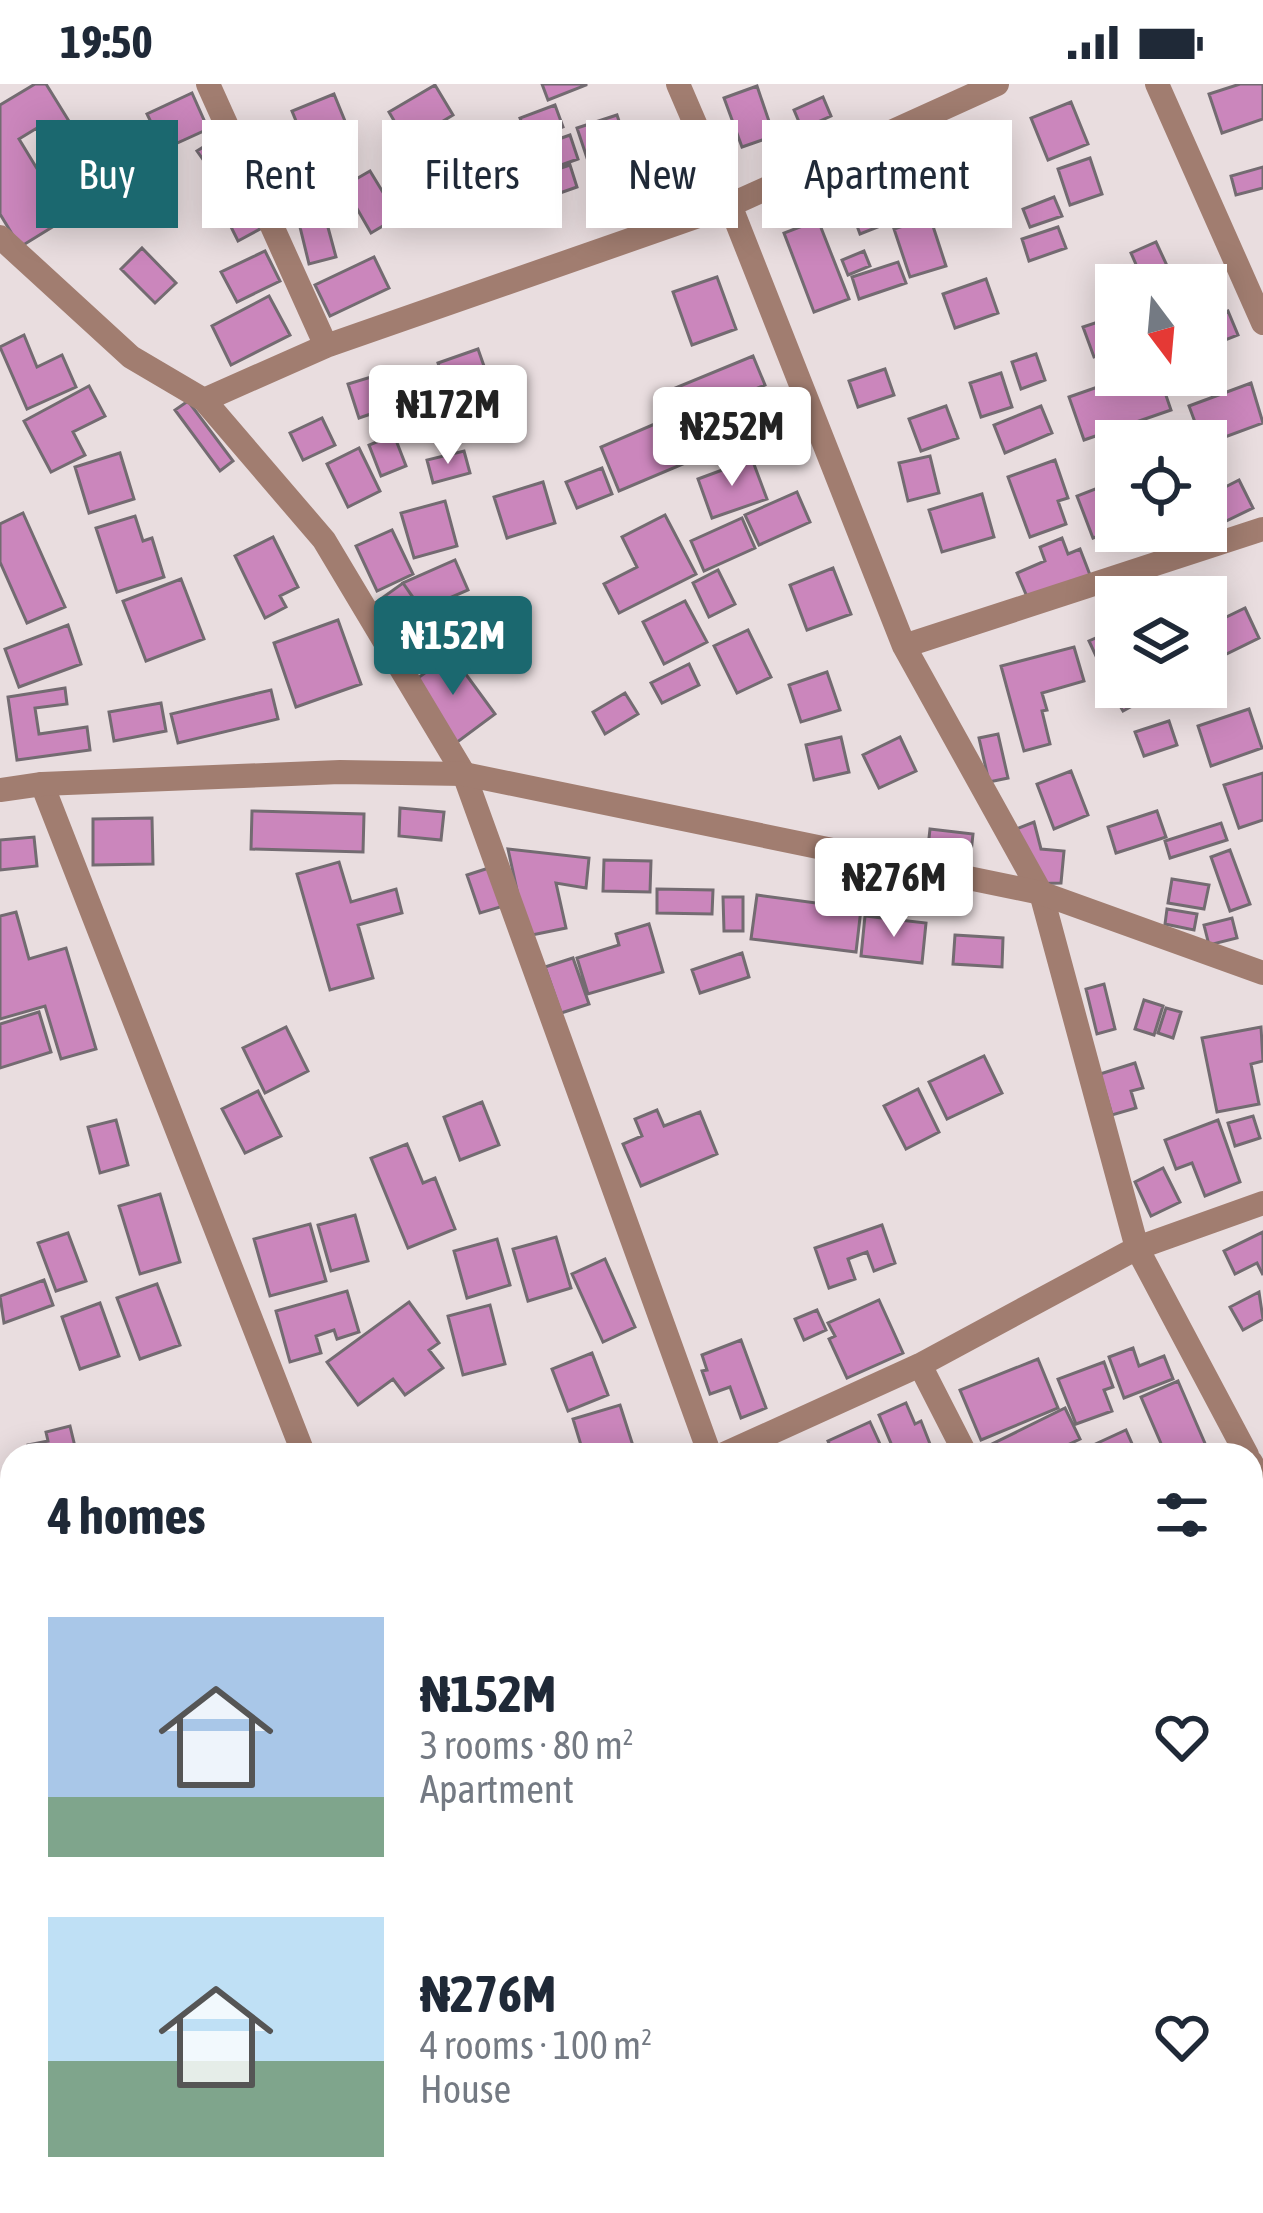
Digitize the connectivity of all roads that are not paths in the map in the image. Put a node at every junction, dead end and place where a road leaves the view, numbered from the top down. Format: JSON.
{"nodes":[{"id":1,"x":208,"y":84,"type":"edge"},
{"id":2,"x":678,"y":84,"type":"edge"},
{"id":3,"x":997,"y":84,"type":"edge"},
{"id":4,"x":1157,"y":84,"type":"edge"},
{"id":5,"x":693,"y":120,"type":"edge"},
{"id":6,"x":738,"y":201,"type":"edge"},
{"id":7,"x":738,"y":225,"type":"edge"},
{"id":8,"x":664,"y":228,"type":"edge"},
{"id":9,"x":0,"y":237,"type":"edge"},
{"id":10,"x":1263,"y":323,"type":"edge"},
{"id":11,"x":326,"y":346,"type":"junction"},
{"id":12,"x":204,"y":400,"type":"junction"},
{"id":13,"x":1263,"y":530,"type":"edge"},
{"id":14,"x":904,"y":646,"type":"junction"},
{"id":15,"x":464,"y":774,"type":"junction"},
{"id":16,"x":42,"y":784,"type":"junction"},
{"id":17,"x":0,"y":790,"type":"edge"},
{"id":18,"x":1042,"y":893,"type":"junction"},
{"id":19,"x":1263,"y":973,"type":"edge"},
{"id":20,"x":1263,"y":1203,"type":"edge"},
{"id":21,"x":1137,"y":1248,"type":"junction"},
{"id":22,"x":920,"y":1365,"type":"junction"},
{"id":23,"x":299,"y":1443,"type":"edge"},
{"id":24,"x":706,"y":1443,"type":"edge"},
{"id":25,"x":748,"y":1443,"type":"edge"},
{"id":26,"x":960,"y":1443,"type":"edge"},
{"id":27,"x":1241,"y":1443,"type":"edge"}],
"edges":[{"from":1,"to":11,"type":"street"},
{"from":2,"to":5,"type":"street"},
{"from":3,"to":6,"type":"street"},
{"from":4,"to":10,"type":"street"},
{"from":7,"to":14,"type":"street"},
{"from":8,"to":11,"type":"street"},
{"from":9,"to":12,"type":"street"},
{"from":11,"to":12,"type":"street"},
{"from":12,"to":15,"type":"street"},
{"from":13,"to":14,"type":"street"},
{"from":14,"to":18,"type":"street"},
{"from":15,"to":16,"type":"street"},
{"from":15,"to":18,"type":"street"},
{"from":15,"to":24,"type":"street"},
{"from":16,"to":17,"type":"street"},
{"from":16,"to":23,"type":"street"},
{"from":18,"to":19,"type":"street"},
{"from":18,"to":21,"type":"street"},
{"from":20,"to":21,"type":"street"},
{"from":21,"to":22,"type":"street"},
{"from":21,"to":27,"type":"street"},
{"from":22,"to":25,"type":"street"},
{"from":22,"to":26,"type":"street"}]}
